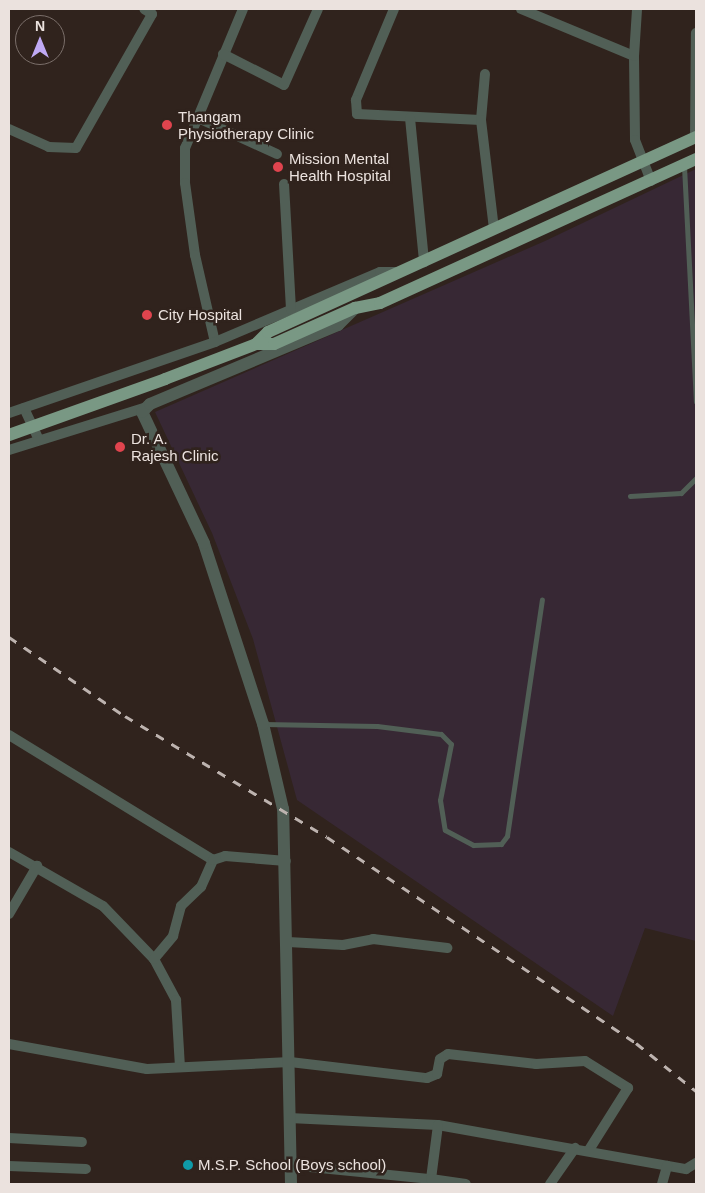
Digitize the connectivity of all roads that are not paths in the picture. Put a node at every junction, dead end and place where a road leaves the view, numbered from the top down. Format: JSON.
{"nodes":[{"id":1,"x":244,"y":9,"type":"edge"},
{"id":2,"x":318,"y":9,"type":"edge"},
{"id":3,"x":394,"y":9,"type":"edge"},
{"id":4,"x":521,"y":9,"type":"edge"},
{"id":5,"x":637,"y":9,"type":"edge"},
{"id":6,"x":151,"y":10,"type":"edge"},
{"id":7,"x":696,"y":33,"type":"edge"},
{"id":8,"x":223,"y":54,"type":"junction"},
{"id":9,"x":634,"y":56,"type":"junction"},
{"id":10,"x":485,"y":74,"type":"dead end"},
{"id":11,"x":196,"y":117,"type":"junction"},
{"id":12,"x":410,"y":118,"type":"junction"},
{"id":13,"x":481,"y":120,"type":"junction"},
{"id":14,"x":9,"y":129,"type":"edge"},
{"id":15,"x":696,"y":137,"type":"edge"},
{"id":16,"x":277,"y":154,"type":"dead end"},
{"id":17,"x":696,"y":159,"type":"edge"},
{"id":18,"x":643,"y":161,"type":"junction"},
{"id":19,"x":684,"y":166,"type":"junction"},
{"id":20,"x":651,"y":180,"type":"junction"},
{"id":21,"x":284,"y":184,"type":"dead end"},
{"id":22,"x":494,"y":229,"type":"junction"},
{"id":23,"x":424,"y":262,"type":"junction"},
{"id":24,"x":405,"y":272,"type":"junction"},
{"id":25,"x":355,"y":308,"type":"junction"},
{"id":26,"x":292,"y":310,"type":"junction"},
{"id":27,"x":215,"y":342,"type":"junction"},
{"id":28,"x":256,"y":344,"type":"junction"},
{"id":29,"x":696,"y":402,"type":"edge"},
{"id":30,"x":24,"y":408,"type":"junction"},
{"id":31,"x":144,"y":408,"type":"junction"},
{"id":32,"x":9,"y":414,"type":"edge"},
{"id":33,"x":9,"y":435,"type":"edge"},
{"id":34,"x":39,"y":440,"type":"junction"},
{"id":35,"x":9,"y":450,"type":"edge"},
{"id":36,"x":696,"y":478,"type":"edge"},
{"id":37,"x":630,"y":496,"type":"dead end"},
{"id":38,"x":542,"y":600,"type":"dead end"},
{"id":39,"x":263,"y":724,"type":"junction"},
{"id":40,"x":9,"y":735,"type":"edge"},
{"id":41,"x":9,"y":852,"type":"edge"},
{"id":42,"x":213,"y":860,"type":"junction"},
{"id":43,"x":286,"y":861,"type":"junction"},
{"id":44,"x":37,"y":866,"type":"junction"},
{"id":45,"x":9,"y":914,"type":"edge"},
{"id":46,"x":288,"y":942,"type":"junction"},
{"id":47,"x":447,"y":948,"type":"dead end"},
{"id":48,"x":154,"y":959,"type":"junction"},
{"id":49,"x":9,"y":1044,"type":"edge"},
{"id":50,"x":290,"y":1062,"type":"junction"},
{"id":51,"x":180,"y":1067,"type":"junction"},
{"id":52,"x":289,"y":1118,"type":"junction"},
{"id":53,"x":438,"y":1126,"type":"junction"},
{"id":54,"x":9,"y":1138,"type":"edge"},
{"id":55,"x":82,"y":1142,"type":"dead end"},
{"id":56,"x":575,"y":1148,"type":"junction"},
{"id":57,"x":589,"y":1150,"type":"junction"},
{"id":58,"x":696,"y":1163,"type":"edge"},
{"id":59,"x":290,"y":1165,"type":"junction"},
{"id":60,"x":9,"y":1166,"type":"edge"},
{"id":61,"x":667,"y":1166,"type":"junction"},
{"id":62,"x":86,"y":1169,"type":"dead end"},
{"id":63,"x":431,"y":1179,"type":"junction"},
{"id":64,"x":291,"y":1184,"type":"edge"},
{"id":65,"x":466,"y":1184,"type":"edge"},
{"id":66,"x":550,"y":1184,"type":"edge"},
{"id":67,"x":662,"y":1184,"type":"edge"}],
"edges":[{"from":1,"to":8,"type":"street"},
{"from":2,"to":8,"type":"street"},
{"from":3,"to":12,"type":"street"},
{"from":4,"to":9,"type":"street"},
{"from":5,"to":9,"type":"street"},
{"from":6,"to":14,"type":"street"},
{"from":7,"to":15,"type":"street"},
{"from":8,"to":11,"type":"street"},
{"from":9,"to":18,"type":"street"},
{"from":10,"to":13,"type":"street"},
{"from":11,"to":16,"type":"street"},
{"from":11,"to":27,"type":"street"},
{"from":12,"to":13,"type":"street"},
{"from":12,"to":23,"type":"street"},
{"from":13,"to":22,"type":"street"},
{"from":15,"to":18,"type":"main road"},
{"from":17,"to":19,"type":"main road"},
{"from":18,"to":20,"type":"street"},
{"from":18,"to":22,"type":"main road"},
{"from":19,"to":20,"type":"main road"},
{"from":19,"to":29,"type":"lane"},
{"from":20,"to":25,"type":"main road"},
{"from":21,"to":26,"type":"street"},
{"from":22,"to":23,"type":"main road"},
{"from":23,"to":24,"type":"main road"},
{"from":24,"to":26,"type":"street"},
{"from":24,"to":28,"type":"main road"},
{"from":25,"to":28,"type":"main road"},
{"from":25,"to":31,"type":"street"},
{"from":26,"to":27,"type":"street"},
{"from":27,"to":30,"type":"street"},
{"from":28,"to":33,"type":"main road","bridge":true},
{"from":30,"to":32,"type":"street"},
{"from":30,"to":34,"type":"street"},
{"from":31,"to":34,"type":"street"},
{"from":31,"to":39,"type":"street"},
{"from":34,"to":35,"type":"street"},
{"from":36,"to":37,"type":"lane"},
{"from":38,"to":39,"type":"lane"},
{"from":39,"to":43,"type":"street"},
{"from":40,"to":42,"type":"street"},
{"from":41,"to":44,"type":"street"},
{"from":42,"to":43,"type":"street"},
{"from":42,"to":48,"type":"street"},
{"from":43,"to":46,"type":"street"},
{"from":44,"to":45,"type":"street"},
{"from":44,"to":48,"type":"street"},
{"from":46,"to":47,"type":"street"},
{"from":46,"to":50,"type":"street"},
{"from":48,"to":51,"type":"street"},
{"from":49,"to":51,"type":"street"},
{"from":50,"to":51,"type":"street"},
{"from":50,"to":52,"type":"street"},
{"from":50,"to":57,"type":"street"},
{"from":52,"to":53,"type":"street"},
{"from":52,"to":59,"type":"street"},
{"from":53,"to":56,"type":"street"},
{"from":53,"to":63,"type":"street"},
{"from":54,"to":55,"type":"street"},
{"from":56,"to":57,"type":"street"},
{"from":56,"to":66,"type":"street"},
{"from":57,"to":61,"type":"street"},
{"from":58,"to":61,"type":"street"},
{"from":59,"to":63,"type":"street"},
{"from":59,"to":64,"type":"street"},
{"from":60,"to":62,"type":"street"},
{"from":61,"to":67,"type":"street"},
{"from":63,"to":65,"type":"street"}]}
